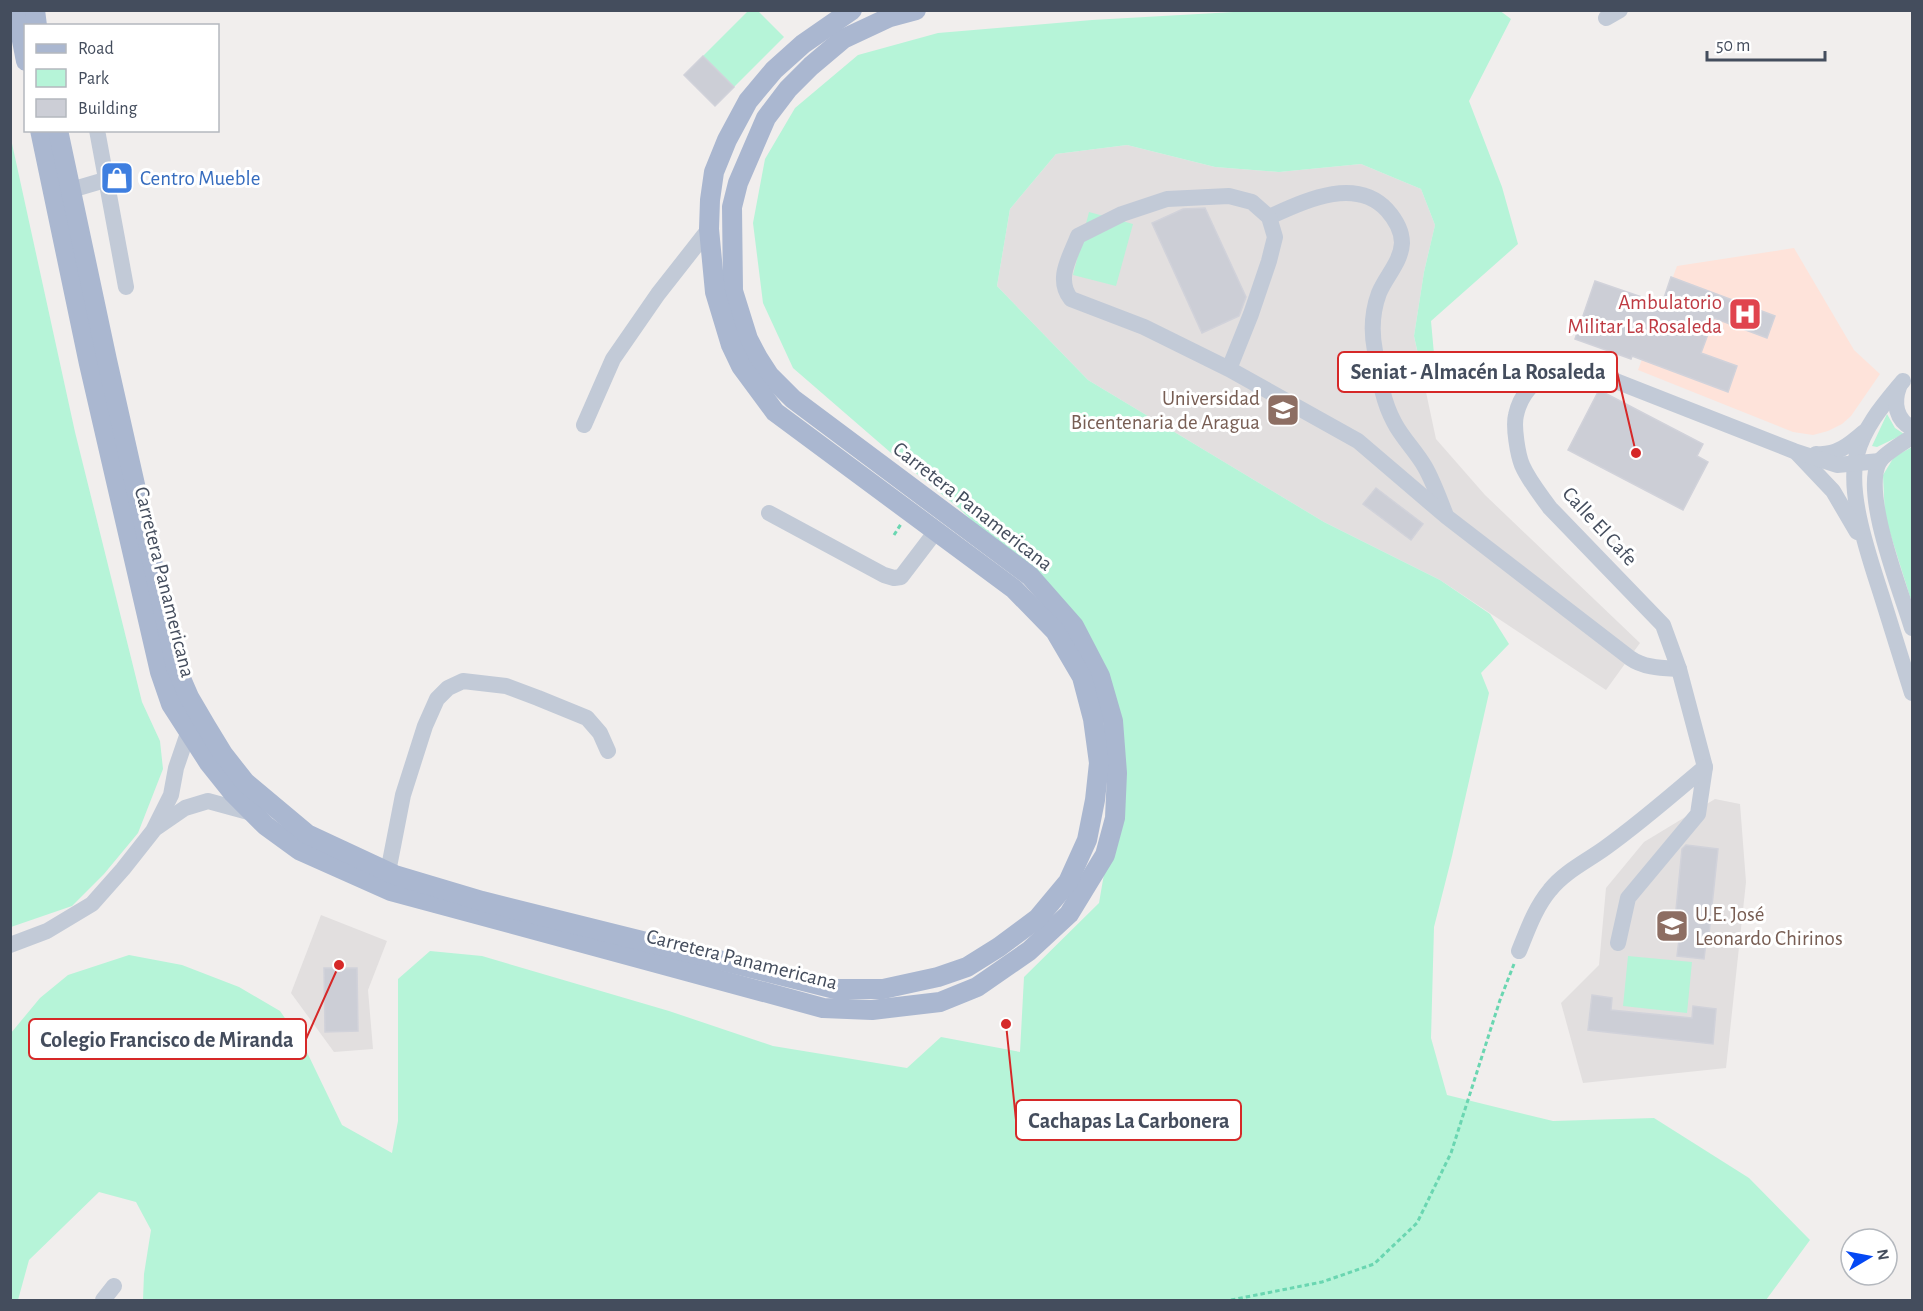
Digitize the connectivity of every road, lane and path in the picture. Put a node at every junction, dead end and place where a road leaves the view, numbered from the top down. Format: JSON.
{"nodes":[{"id":1,"x":16,"y":10,"type":"edge"},
{"id":2,"x":852,"y":10,"type":"edge"},
{"id":3,"x":916,"y":10,"type":"edge"},
{"id":4,"x":24,"y":51,"type":"edge"},
{"id":5,"x":40,"y":132,"type":"edge"},
{"id":6,"x":58,"y":132,"type":"edge"},
{"id":7,"x":97,"y":132,"type":"edge"},
{"id":8,"x":105,"y":180,"type":"junction"},
{"id":9,"x":71,"y":190,"type":"junction"},
{"id":10,"x":1269,"y":216,"type":"junction"},
{"id":11,"x":709,"y":229,"type":"junction"},
{"id":12,"x":126,"y":287,"type":"dead end"},
{"id":13,"x":1229,"y":369,"type":"junction"},
{"id":14,"x":1908,"y":378,"type":"edge"},
{"id":15,"x":584,"y":425,"type":"dead end"},
{"id":16,"x":1912,"y":428,"type":"edge"},
{"id":17,"x":1867,"y":429,"type":"junction"},
{"id":18,"x":1912,"y":437,"type":"edge"},
{"id":19,"x":1794,"y":451,"type":"junction"},
{"id":20,"x":1880,"y":461,"type":"junction"},
{"id":21,"x":1855,"y":464,"type":"junction"},
{"id":22,"x":769,"y":513,"type":"dead end"},
{"id":23,"x":1447,"y":517,"type":"junction"},
{"id":24,"x":936,"y":531,"type":"junction"},
{"id":25,"x":1868,"y":551,"type":"junction"},
{"id":26,"x":1912,"y":628,"type":"edge"},
{"id":27,"x":1679,"y":669,"type":"junction"},
{"id":28,"x":1912,"y":693,"type":"edge"},
{"id":29,"x":188,"y":733,"type":"junction"},
{"id":30,"x":608,"y":751,"type":"dead end"},
{"id":31,"x":1705,"y":767,"type":"junction"},
{"id":32,"x":252,"y":813,"type":"junction"},
{"id":33,"x":153,"y":831,"type":"junction"},
{"id":34,"x":388,"y":872,"type":"junction"},
{"id":35,"x":1618,"y":943,"type":"dead end"},
{"id":36,"x":10,"y":945,"type":"edge"},
{"id":37,"x":1519,"y":951,"type":"joint"},
{"id":38,"x":114,"y":1286,"type":"dead end"},
{"id":39,"x":103,"y":1300,"type":"edge"},
{"id":40,"x":1231,"y":1300,"type":"edge"}],
"edges":[{"from":1,"to":4,"type":"main road"},
{"from":2,"to":11,"type":"main road","name":"Carretera Panamericana"},
{"from":3,"to":32,"type":"main road","name":"Carretera Panamericana"},
{"from":5,"to":29,"type":"main road","name":"Carretera Panamericana"},
{"from":6,"to":9,"type":"main road","name":"Carretera Panamericana"},
{"from":7,"to":8,"type":"street"},
{"from":8,"to":9,"type":"street"},
{"from":8,"to":12,"type":"street"},
{"from":9,"to":34,"type":"main road","name":"Carretera Panamericana"},
{"from":10,"to":13,"type":"street"},
{"from":10,"to":13,"type":"street"},
{"from":10,"to":23,"type":"street"},
{"from":11,"to":15,"type":"street"},
{"from":11,"to":24,"type":"main road","name":"Carretera Panamericana"},
{"from":13,"to":23,"type":"street"},
{"from":14,"to":16,"type":"street"},
{"from":14,"to":17,"type":"street"},
{"from":17,"to":19,"type":"street"},
{"from":17,"to":21,"type":"street"},
{"from":18,"to":20,"type":"street"},
{"from":19,"to":21,"type":"street"},
{"from":19,"to":25,"type":"street"},
{"from":19,"to":27,"type":"street","name":"Calle El Cafe"},
{"from":20,"to":21,"type":"street"},
{"from":20,"to":26,"type":"street"},
{"from":21,"to":25,"type":"street"},
{"from":22,"to":24,"type":"street"},
{"from":23,"to":27,"type":"street"},
{"from":24,"to":34,"type":"main road","name":"Carretera Panamericana"},
{"from":25,"to":28,"type":"street"},
{"from":27,"to":31,"type":"street","name":"Calle El Cafe"},
{"from":29,"to":32,"type":"main road","name":"Carretera Panamericana"},
{"from":29,"to":33,"type":"street"},
{"from":30,"to":34,"type":"street"},
{"from":31,"to":35,"type":"street","name":"Calle El Cafe"},
{"from":31,"to":37,"type":"street"},
{"from":32,"to":33,"type":"street"},
{"from":33,"to":36,"type":"street"},
{"from":37,"to":40,"type":"path"},
{"from":38,"to":39,"type":"street"}]}
